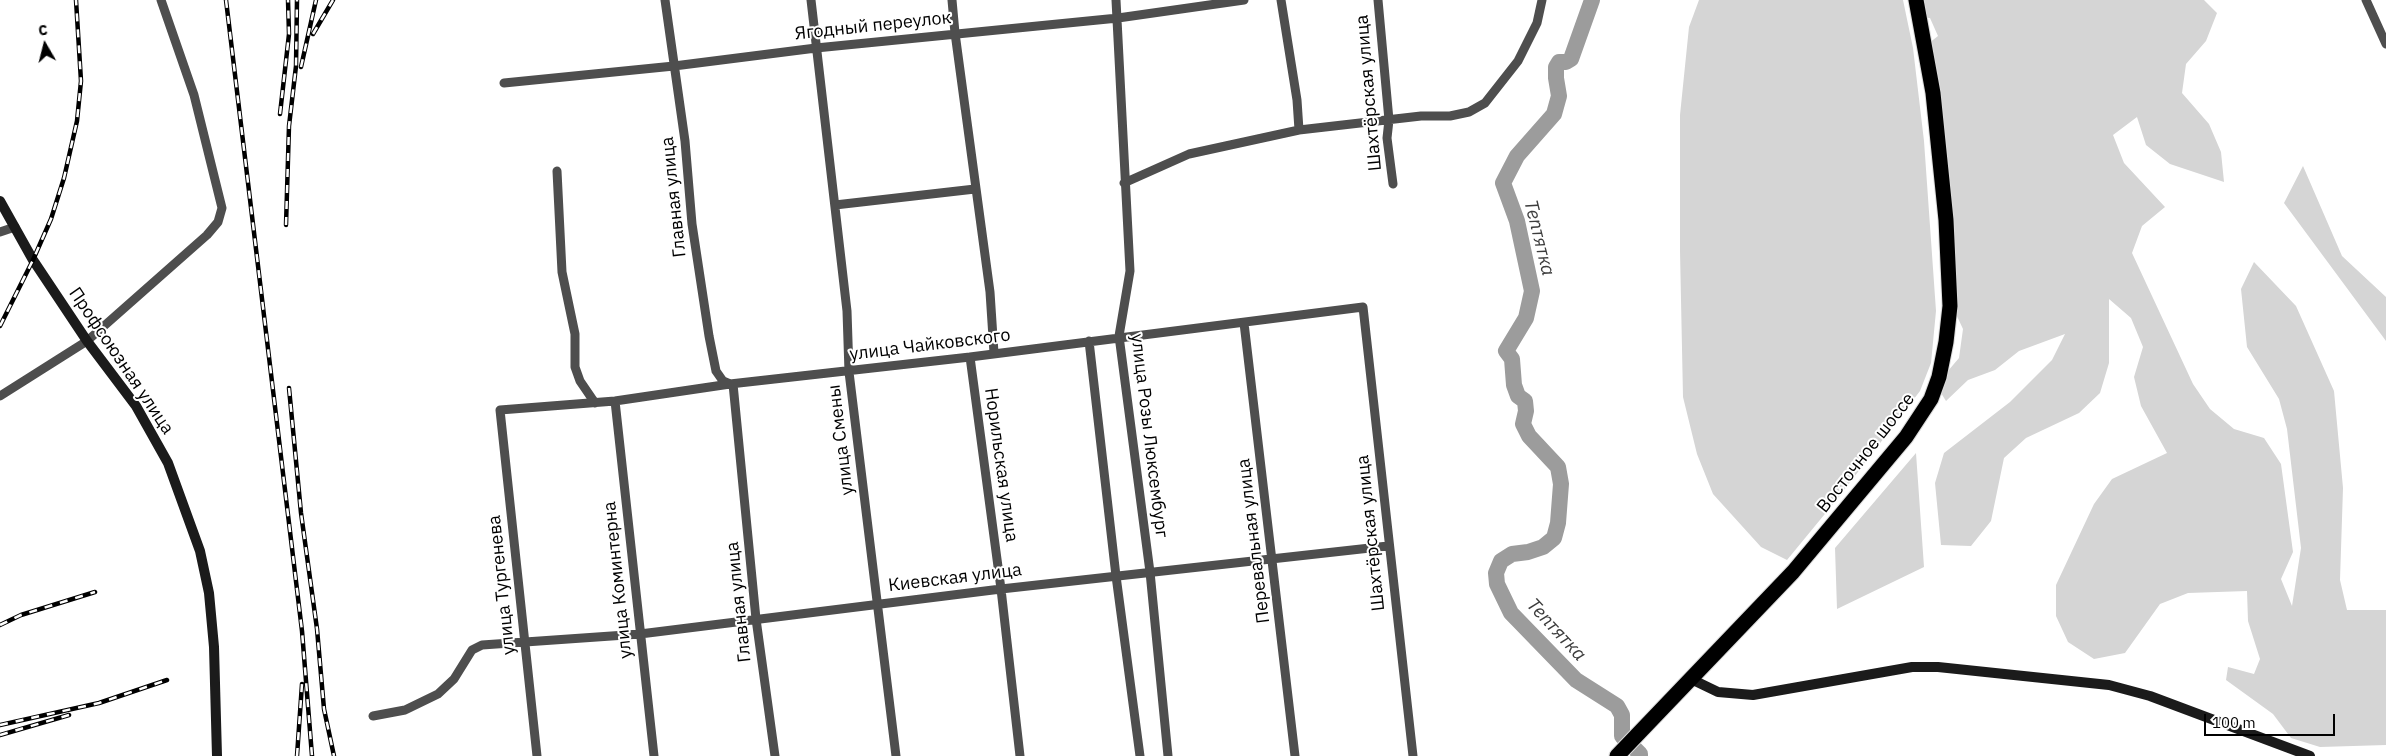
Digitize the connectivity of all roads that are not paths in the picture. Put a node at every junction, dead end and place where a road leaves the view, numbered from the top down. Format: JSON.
{"nodes":[{"id":1,"x":161,"y":0,"type":"edge"},
{"id":2,"x":665,"y":0,"type":"edge"},
{"id":3,"x":811,"y":0,"type":"edge"},
{"id":4,"x":952,"y":0,"type":"edge"},
{"id":5,"x":1116,"y":0,"type":"edge"},
{"id":6,"x":1244,"y":0,"type":"edge"},
{"id":7,"x":1282,"y":0,"type":"edge"},
{"id":8,"x":1378,"y":0,"type":"edge"},
{"id":9,"x":1542,"y":0,"type":"edge"},
{"id":10,"x":1916,"y":0,"type":"edge"},
{"id":11,"x":2366,"y":0,"type":"edge"},
{"id":12,"x":1118,"y":18,"type":"junction"},
{"id":13,"x":955,"y":33,"type":"junction"},
{"id":14,"x":2386,"y":44,"type":"edge"},
{"id":15,"x":816,"y":48,"type":"junction"},
{"id":16,"x":674,"y":66,"type":"junction"},
{"id":17,"x":504,"y":83,"type":"dead end"},
{"id":18,"x":1389,"y":120,"type":"junction"},
{"id":19,"x":1299,"y":130,"type":"junction"},
{"id":20,"x":557,"y":171,"type":"dead end"},
{"id":21,"x":1124,"y":183,"type":"junction"},
{"id":22,"x":1393,"y":184,"type":"dead end"},
{"id":23,"x":975,"y":189,"type":"junction"},
{"id":24,"x":0,"y":201,"type":"edge"},
{"id":25,"x":835,"y":205,"type":"junction"},
{"id":26,"x":15,"y":227,"type":"junction"},
{"id":27,"x":0,"y":232,"type":"edge"},
{"id":28,"x":1363,"y":307,"type":"joint"},
{"id":29,"x":1244,"y":322,"type":"junction"},
{"id":30,"x":1119,"y":336,"type":"junction"},
{"id":31,"x":87,"y":341,"type":"junction"},
{"id":32,"x":1089,"y":341,"type":"junction"},
{"id":33,"x":994,"y":353,"type":"junction"},
{"id":34,"x":970,"y":357,"type":"junction"},
{"id":35,"x":849,"y":372,"type":"junction"},
{"id":36,"x":731,"y":384,"type":"junction"},
{"id":37,"x":0,"y":396,"type":"edge"},
{"id":38,"x":615,"y":401,"type":"junction"},
{"id":39,"x":595,"y":403,"type":"junction"},
{"id":40,"x":500,"y":410,"type":"joint"},
{"id":41,"x":1388,"y":546,"type":"junction"},
{"id":42,"x":1273,"y":558,"type":"junction"},
{"id":43,"x":1150,"y":572,"type":"junction"},
{"id":44,"x":1116,"y":576,"type":"junction"},
{"id":45,"x":1001,"y":589,"type":"junction"},
{"id":46,"x":877,"y":604,"type":"junction"},
{"id":47,"x":756,"y":619,"type":"junction"},
{"id":48,"x":640,"y":634,"type":"junction"},
{"id":49,"x":525,"y":644,"type":"junction"},
{"id":50,"x":1691,"y":679,"type":"junction"},
{"id":51,"x":373,"y":716,"type":"dead end"},
{"id":52,"x":217,"y":756,"type":"edge"},
{"id":53,"x":537,"y":756,"type":"edge"},
{"id":54,"x":654,"y":756,"type":"edge"},
{"id":55,"x":775,"y":756,"type":"edge"},
{"id":56,"x":896,"y":756,"type":"edge"},
{"id":57,"x":1020,"y":756,"type":"edge"},
{"id":58,"x":1140,"y":756,"type":"edge"},
{"id":59,"x":1168,"y":756,"type":"edge"},
{"id":60,"x":1295,"y":756,"type":"edge"},
{"id":61,"x":1413,"y":756,"type":"edge"},
{"id":62,"x":1617,"y":756,"type":"edge"},
{"id":63,"x":2310,"y":756,"type":"edge"}],
"edges":[{"from":1,"to":31,"type":"street"},
{"from":2,"to":16,"type":"street","name":"Главная улица"},
{"from":3,"to":15,"type":"street","name":"улица Смены"},
{"from":4,"to":13,"type":"street"},
{"from":5,"to":12,"type":"street","name":"улица Розы Люксембург"},
{"from":6,"to":12,"type":"street","name":"Ягодный переулок"},
{"from":7,"to":19,"type":"street"},
{"from":8,"to":18,"type":"street","name":"Шахтёрская улица"},
{"from":9,"to":18,"type":"street"},
{"from":10,"to":50,"type":"highway","name":"Восточное шоссе"},
{"from":11,"to":14,"type":"street"},
{"from":12,"to":13,"type":"street","name":"Ягодный переулок"},
{"from":12,"to":21,"type":"street","name":"улица Розы Люксембург"},
{"from":13,"to":15,"type":"street","name":"Ягодный переулок"},
{"from":13,"to":23,"type":"street"},
{"from":15,"to":16,"type":"street","name":"Ягодный переулок"},
{"from":15,"to":25,"type":"street","name":"улица Смены"},
{"from":16,"to":17,"type":"street","name":"Ягодный переулок"},
{"from":16,"to":36,"type":"street","name":"Главная улица"},
{"from":18,"to":19,"type":"street"},
{"from":18,"to":22,"type":"street","name":"Шахтёрская улица"},
{"from":19,"to":21,"type":"street"},
{"from":20,"to":39,"type":"street"},
{"from":21,"to":30,"type":"street","name":"улица Розы Люксембург"},
{"from":23,"to":25,"type":"street"},
{"from":23,"to":33,"type":"street"},
{"from":24,"to":26,"type":"street","name":"Профсоюзная улица"},
{"from":25,"to":35,"type":"street","name":"улица Смены"},
{"from":26,"to":27,"type":"street"},
{"from":26,"to":31,"type":"street","name":"Профсоюзная улица"},
{"from":28,"to":29,"type":"street","name":"улица Чайковского"},
{"from":28,"to":41,"type":"street","name":"Шахтёрская улица"},
{"from":29,"to":30,"type":"street","name":"улица Чайковского"},
{"from":29,"to":42,"type":"street","name":"Перевальная улица"},
{"from":30,"to":32,"type":"street","name":"улица Чайковского"},
{"from":30,"to":43,"type":"street","name":"улица Розы Люксембург"},
{"from":31,"to":37,"type":"street"},
{"from":31,"to":52,"type":"street","name":"Профсоюзная улица"},
{"from":32,"to":33,"type":"street","name":"улица Чайковского"},
{"from":32,"to":44,"type":"street"},
{"from":33,"to":34,"type":"street","name":"улица Чайковского"},
{"from":34,"to":35,"type":"street","name":"улица Чайковского"},
{"from":34,"to":45,"type":"street","name":"Норильская улица"},
{"from":35,"to":36,"type":"street","name":"улица Чайковского"},
{"from":35,"to":46,"type":"street","name":"улица Смены"},
{"from":36,"to":38,"type":"street","name":"улица Чайковского"},
{"from":36,"to":47,"type":"street","name":"Главная улица"},
{"from":38,"to":39,"type":"street","name":"улица Чайковского"},
{"from":38,"to":48,"type":"street","name":"улица Коминтерна"},
{"from":39,"to":40,"type":"street","name":"улица Чайковского"},
{"from":40,"to":49,"type":"street","name":"улица Тургенева"},
{"from":41,"to":42,"type":"street","name":"Киевская улица"},
{"from":41,"to":61,"type":"street","name":"Шахтёрская улица"},
{"from":42,"to":43,"type":"street","name":"Киевская улица"},
{"from":42,"to":60,"type":"street","name":"Перевальная улица"},
{"from":43,"to":44,"type":"street","name":"Киевская улица"},
{"from":43,"to":59,"type":"street","name":"улица Розы Люксембург"},
{"from":44,"to":45,"type":"street","name":"Киевская улица"},
{"from":44,"to":58,"type":"street"},
{"from":45,"to":46,"type":"street","name":"Киевская улица"},
{"from":45,"to":57,"type":"street","name":"Норильская улица"},
{"from":46,"to":47,"type":"street","name":"Киевская улица"},
{"from":46,"to":56,"type":"street","name":"улица Смены"},
{"from":47,"to":48,"type":"street","name":"Киевская улица"},
{"from":47,"to":55,"type":"street","name":"Главная улица"},
{"from":48,"to":49,"type":"street","name":"Киевская улица"},
{"from":48,"to":54,"type":"street","name":"улица Коминтерна"},
{"from":49,"to":51,"type":"street","name":"Киевская улица"},
{"from":49,"to":53,"type":"street","name":"улица Тургенева"},
{"from":50,"to":62,"type":"highway","name":"Восточное шоссе"},
{"from":50,"to":63,"type":"street"}]}
